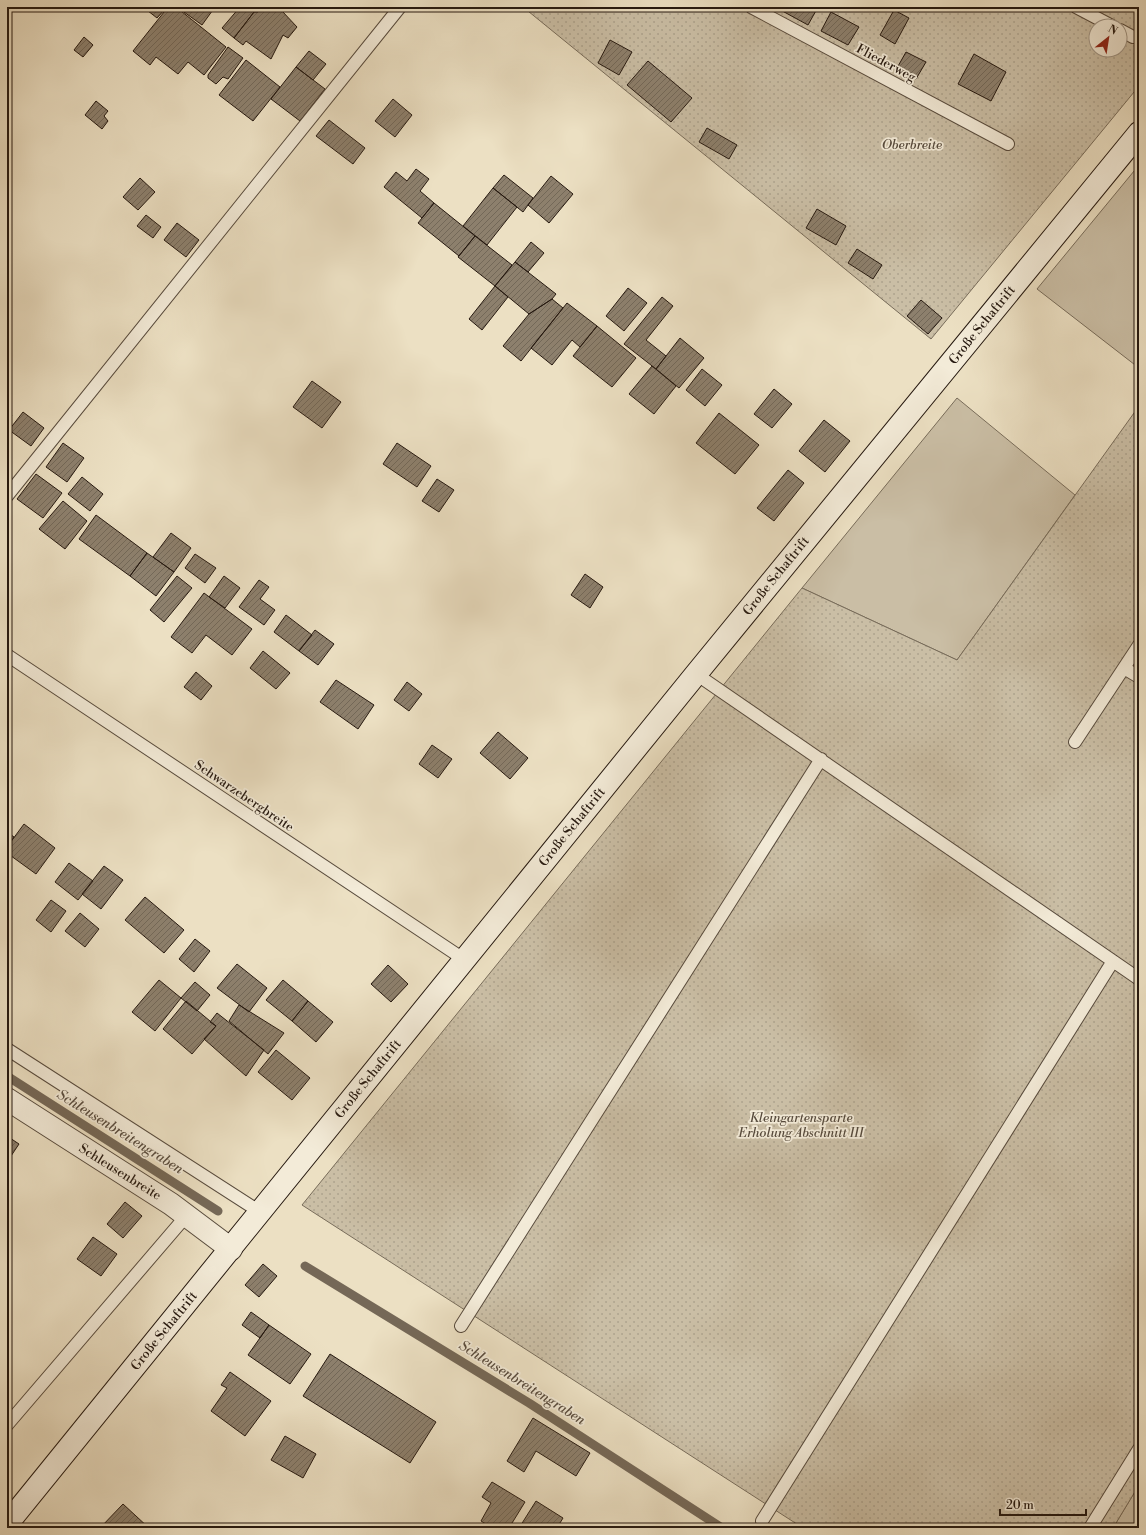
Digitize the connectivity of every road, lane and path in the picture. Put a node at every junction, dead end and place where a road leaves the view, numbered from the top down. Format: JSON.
{"nodes":[{"id":1,"x":400,"y":7,"type":"edge"},
{"id":2,"x":751,"y":7,"type":"edge"},
{"id":3,"x":1076,"y":7,"type":"edge"},
{"id":4,"x":1097,"y":18,"type":"edge"},
{"id":5,"x":1128,"y":34,"type":"edge"},
{"id":6,"x":1133,"y":37,"type":"dead end"},
{"id":7,"x":1139,"y":133,"type":"edge"},
{"id":8,"x":1008,"y":144,"type":"dead end"},
{"id":9,"x":7,"y":496,"type":"edge"},
{"id":10,"x":1139,"y":645,"type":"edge"},
{"id":11,"x":7,"y":655,"type":"edge"},
{"id":12,"x":1124,"y":668,"type":"junction"},
{"id":13,"x":696,"y":674,"type":"junction"},
{"id":14,"x":1139,"y":677,"type":"edge"},
{"id":15,"x":1075,"y":742,"type":"dead end"},
{"id":16,"x":820,"y":759,"type":"junction"},
{"id":17,"x":465,"y":960,"type":"junction"},
{"id":18,"x":1113,"y":961,"type":"junction"},
{"id":19,"x":1139,"y":979,"type":"edge"},
{"id":20,"x":7,"y":1049,"type":"edge"},
{"id":21,"x":7,"y":1099,"type":"edge"},
{"id":22,"x":260,"y":1212,"type":"junction"},
{"id":23,"x":187,"y":1215,"type":"junction"},
{"id":24,"x":230,"y":1249,"type":"junction"},
{"id":25,"x":461,"y":1326,"type":"dead end"},
{"id":26,"x":7,"y":1425,"type":"edge"},
{"id":27,"x":1139,"y":1449,"type":"edge"},
{"id":28,"x":762,"y":1521,"type":"dead end"},
{"id":29,"x":7,"y":1524,"type":"edge"},
{"id":30,"x":1090,"y":1528,"type":"edge"}],
"edges":[{"from":1,"to":9,"type":"lane"},
{"from":2,"to":8,"type":"lane","name":"Fliederweg"},
{"from":3,"to":4,"type":"lane"},
{"from":5,"to":6,"type":"lane"},
{"from":7,"to":13,"type":"street","name":"Große Schaftrift"},
{"from":10,"to":12,"type":"lane"},
{"from":11,"to":17,"type":"lane","name":"Schwarzebergbreite"},
{"from":12,"to":14,"type":"lane"},
{"from":12,"to":15,"type":"lane"},
{"from":13,"to":16,"type":"lane"},
{"from":13,"to":17,"type":"street","name":"Große Schaftrift"},
{"from":16,"to":18,"type":"lane"},
{"from":16,"to":25,"type":"lane"},
{"from":17,"to":22,"type":"street","name":"Große Schaftrift"},
{"from":18,"to":19,"type":"lane"},
{"from":18,"to":28,"type":"lane"},
{"from":20,"to":22,"type":"lane"},
{"from":21,"to":23,"type":"street","name":"Schleusenbreite"},
{"from":22,"to":24,"type":"street","name":"Große Schaftrift"},
{"from":23,"to":24,"type":"street","name":"Schleusenbreite"},
{"from":23,"to":26,"type":"lane"},
{"from":24,"to":29,"type":"street","name":"Große Schaftrift"},
{"from":27,"to":30,"type":"lane"}]}
